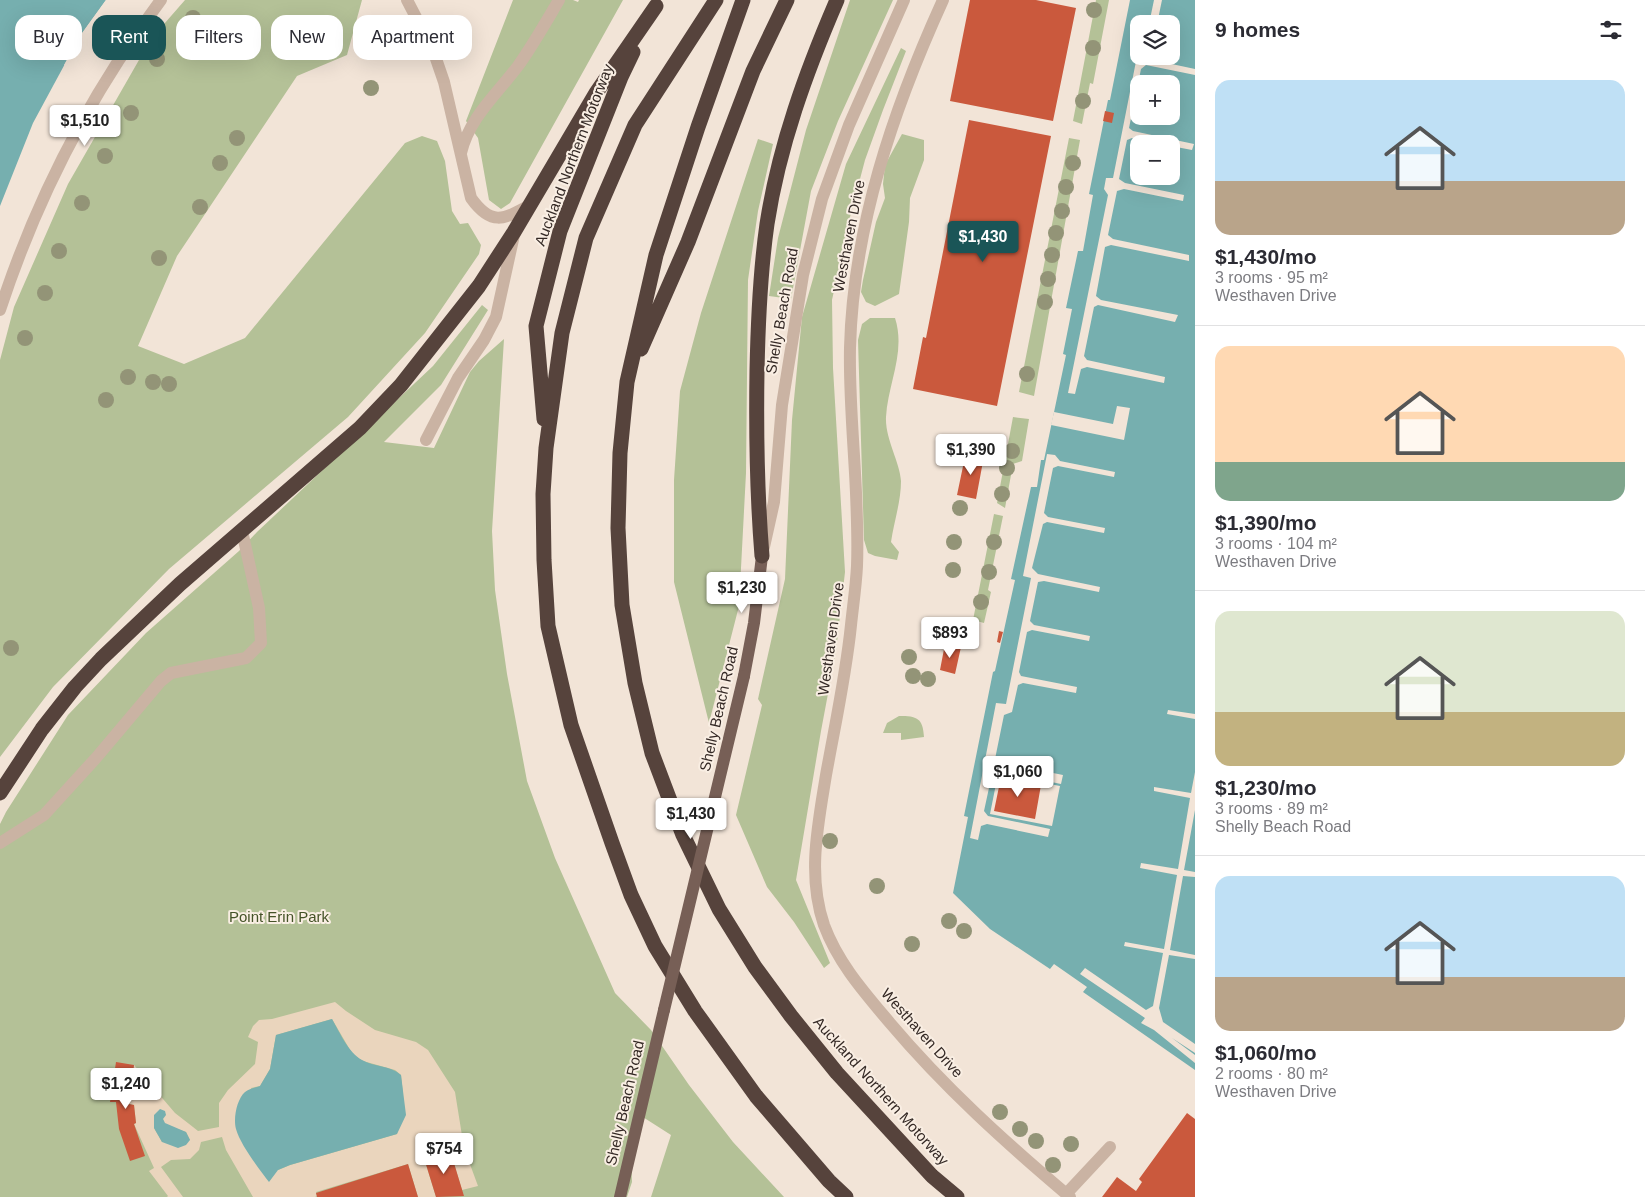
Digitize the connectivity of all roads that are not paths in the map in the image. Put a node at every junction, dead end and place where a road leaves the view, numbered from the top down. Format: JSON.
{"nodes":[{"id":1,"x":161,"y":0,"type":"edge"},
{"id":2,"x":407,"y":0,"type":"edge"},
{"id":3,"x":559,"y":0,"type":"edge"},
{"id":4,"x":716,"y":0,"type":"edge"},
{"id":5,"x":743,"y":0,"type":"edge"},
{"id":6,"x":787,"y":0,"type":"edge"},
{"id":7,"x":837,"y":0,"type":"edge"},
{"id":8,"x":904,"y":0,"type":"edge"},
{"id":9,"x":943,"y":0,"type":"edge"},
{"id":10,"x":658,"y":3,"type":"edge"},
{"id":11,"x":461,"y":156,"type":"junction"},
{"id":12,"x":530,"y":205,"type":"junction"},
{"id":13,"x":514,"y":232,"type":"junction"},
{"id":14,"x":0,"y":310,"type":"edge"},
{"id":15,"x":627,"y":382,"type":"junction"},
{"id":16,"x":426,"y":440,"type":"dead end"},
{"id":17,"x":546,"y":448,"type":"junction"},
{"id":18,"x":242,"y":531,"type":"junction"},
{"id":19,"x":762,"y":556,"type":"junction"},
{"id":20,"x":0,"y":793,"type":"edge"},
{"id":21,"x":0,"y":842,"type":"edge"},
{"id":22,"x":1110,"y":1147,"type":"dead end"},
{"id":23,"x":1068,"y":1195,"type":"edge"},
{"id":24,"x":620,"y":1197,"type":"edge"},
{"id":25,"x":846,"y":1197,"type":"edge"},
{"id":26,"x":957,"y":1197,"type":"edge"}],
"edges":[{"from":1,"to":14,"type":"street"},
{"from":2,"to":11,"type":"street"},
{"from":3,"to":11,"type":"street"},
{"from":4,"to":17,"type":"highway","name":"Auckland Northern Motorway"},
{"from":5,"to":15,"type":"highway","name":"Auckland Northern Motorway"},
{"from":6,"to":15,"type":"highway","name":"Auckland Northern Motorway"},
{"from":7,"to":19,"type":"highway"},
{"from":8,"to":19,"type":"street","name":"Shelly Beach Road"},
{"from":9,"to":23,"type":"street","name":"Westhaven Drive"},
{"from":10,"to":12,"type":"highway"},
{"from":10,"to":17,"type":"highway","name":"Auckland Northern Motorway"},
{"from":11,"to":12,"type":"street"},
{"from":12,"to":13,"type":"highway"},
{"from":13,"to":16,"type":"street"},
{"from":13,"to":18,"type":"highway"},
{"from":15,"to":26,"type":"highway","name":"Auckland Northern Motorway"},
{"from":17,"to":25,"type":"highway","name":"Auckland Northern Motorway"},
{"from":18,"to":20,"type":"highway"},
{"from":18,"to":21,"type":"street"},
{"from":19,"to":24,"type":"main road","name":"Shelly Beach Road","bridge":true},
{"from":22,"to":23,"type":"street"}]}
